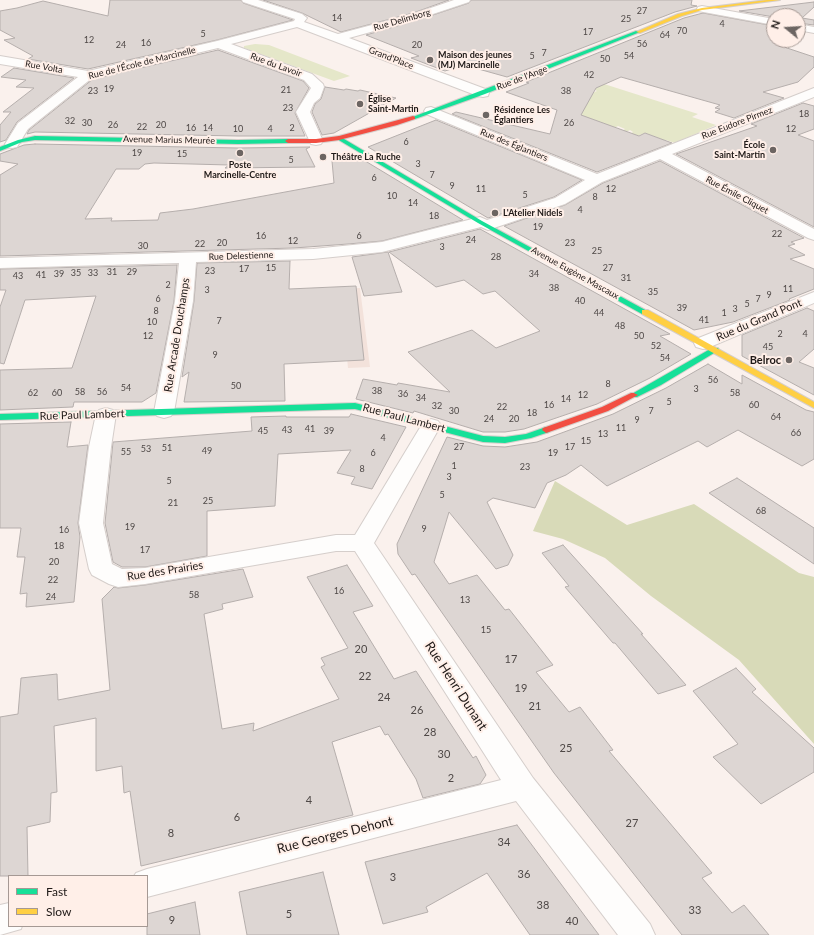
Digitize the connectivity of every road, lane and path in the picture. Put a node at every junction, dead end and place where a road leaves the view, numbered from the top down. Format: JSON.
{"nodes":[{"id":1,"x":247,"y":0,"type":"edge"},
{"id":2,"x":465,"y":0,"type":"edge"},
{"id":3,"x":778,"y":0,"type":"edge"},
{"id":4,"x":702,"y":5,"type":"edge"},
{"id":5,"x":766,"y":20,"type":"edge"},
{"id":6,"x":298,"y":23,"type":"junction"},
{"id":7,"x":335,"y":37,"type":"junction"},
{"id":8,"x":302,"y":38,"type":"dead end"},
{"id":9,"x":279,"y":39,"type":"dead end"},
{"id":10,"x":223,"y":43,"type":"junction"},
{"id":11,"x":0,"y":60,"type":"edge"},
{"id":12,"x":88,"y":75,"type":"junction"},
{"id":13,"x":814,"y":92,"type":"edge"},
{"id":14,"x":483,"y":93,"type":"junction"},
{"id":15,"x":431,"y":111,"type":"junction"},
{"id":16,"x":339,"y":138,"type":"junction"},
{"id":17,"x":316,"y":141,"type":"junction"},
{"id":18,"x":6,"y":147,"type":"edge"},
{"id":19,"x":661,"y":154,"type":"junction"},
{"id":20,"x":597,"y":179,"type":"junction"},
{"id":21,"x":484,"y":223,"type":"junction"},
{"id":22,"x":814,"y":235,"type":"edge"},
{"id":23,"x":188,"y":258,"type":"junction"},
{"id":24,"x":0,"y":263,"type":"edge"},
{"id":25,"x":814,"y":297,"type":"edge"},
{"id":26,"x":709,"y":347,"type":"junction"},
{"id":27,"x":814,"y":405,"type":"edge"},
{"id":28,"x":164,"y":412,"type":"junction"},
{"id":29,"x":106,"y":414,"type":"junction"},
{"id":30,"x":0,"y":417,"type":"edge"},
{"id":31,"x":431,"y":425,"type":"junction"},
{"id":32,"x":362,"y":543,"type":"junction"},
{"id":33,"x":522,"y":787,"type":"junction"},
{"id":34,"x":148,"y":883,"type":"edge"},
{"id":35,"x":638,"y":935,"type":"edge"}],
"edges":[{"from":1,"to":6,"type":"street"},
{"from":2,"to":7,"type":"street","name":"Rue Delimborg"},
{"from":3,"to":4,"type":"main road","name":"Rue de l'Ange"},
{"from":4,"to":5,"type":"street"},
{"from":4,"to":14,"type":"main road","name":"Rue de l'Ange"},
{"from":6,"to":7,"type":"street","name":"Grand'Place"},
{"from":6,"to":10,"type":"street","name":"Rue de l'École de Marcinelle"},
{"from":7,"to":8,"type":"street"},
{"from":7,"to":14,"type":"street","name":"Grand'Place"},
{"from":9,"to":10,"type":"street","name":"Rue de l'École de Marcinelle"},
{"from":10,"to":12,"type":"street","name":"Rue de l'École de Marcinelle"},
{"from":10,"to":17,"type":"street","name":"Rue du Lavoir"},
{"from":11,"to":12,"type":"street","name":"Rue Volta"},
{"from":12,"to":18,"type":"street","name":"Rue de l'École de Marcinelle"},
{"from":13,"to":19,"type":"street","name":"Rue Eudore Pirmez"},
{"from":14,"to":15,"type":"main road","name":"Rue de l'Ange"},
{"from":15,"to":16,"type":"main road","name":"Rue de l'Ange"},
{"from":15,"to":20,"type":"street","name":"Rue des Églantiers"},
{"from":16,"to":17,"type":"main road","name":"Avenue Marius Meurée"},
{"from":16,"to":21,"type":"main road","name":"Avenue Eugène Mascaux"},
{"from":17,"to":18,"type":"main road","name":"Avenue Marius Meurée"},
{"from":19,"to":20,"type":"street","name":"Rue Eudore Pirmez"},
{"from":19,"to":22,"type":"street","name":"Rue Émile Cliquet"},
{"from":20,"to":21,"type":"street","name":"Rue Delestienne"},
{"from":21,"to":23,"type":"street","name":"Rue Delestienne"},
{"from":21,"to":26,"type":"main road","name":"Avenue Eugène Mascaux"},
{"from":23,"to":24,"type":"street","name":"Rue Delestienne"},
{"from":23,"to":28,"type":"street","name":"Rue Arcade Douchamps"},
{"from":25,"to":26,"type":"street","name":"Rue du Grand Pont"},
{"from":26,"to":27,"type":"main road","name":"Avenue Eugène Mascaux"},
{"from":26,"to":31,"type":"main road","name":"Rue Paul Lambert"},
{"from":28,"to":29,"type":"main road","name":"Rue Paul Lambert"},
{"from":28,"to":31,"type":"main road","name":"Rue Paul Lambert"},
{"from":29,"to":30,"type":"main road","name":"Rue Paul Lambert"},
{"from":29,"to":32,"type":"street","name":"Rue des Prairies"},
{"from":31,"to":32,"type":"street"},
{"from":32,"to":33,"type":"street","name":"Rue Henri Dunant"},
{"from":33,"to":34,"type":"street","name":"Rue Georges Dehont"},
{"from":33,"to":35,"type":"street","name":"Rue Henri Dunant"}]}
